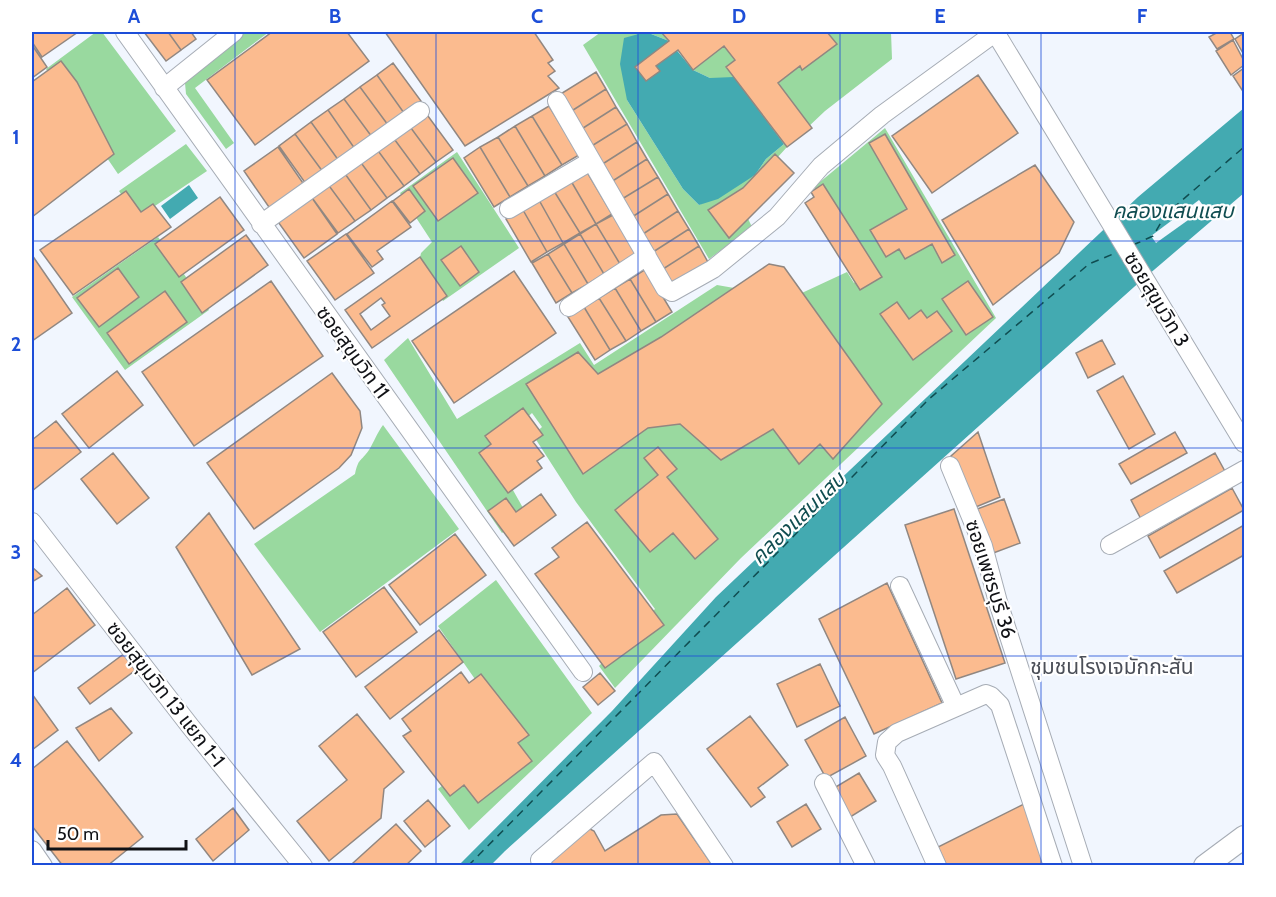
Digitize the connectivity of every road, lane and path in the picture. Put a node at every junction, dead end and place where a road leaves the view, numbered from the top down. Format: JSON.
{"nodes":[{"id":1,"x":125,"y":32,"type":"edge"},
{"id":2,"x":234,"y":32,"type":"edge"},
{"id":3,"x":996,"y":32,"type":"edge"},
{"id":4,"x":164,"y":88,"type":"junction"},
{"id":5,"x":557,"y":101,"type":"dead end"},
{"id":6,"x":420,"y":111,"type":"dead end"},
{"id":7,"x":591,"y":161,"type":"junction"},
{"id":8,"x":509,"y":209,"type":"dead end"},
{"id":9,"x":261,"y":224,"type":"junction"},
{"id":10,"x":647,"y":256,"type":"junction"},
{"id":11,"x":569,"y":307,"type":"dead end"},
{"id":12,"x":1245,"y":442,"type":"edge"},
{"id":13,"x":950,"y":466,"type":"dead end"},
{"id":14,"x":1245,"y":471,"type":"edge"},
{"id":15,"x":32,"y":522,"type":"edge"},
{"id":16,"x":1110,"y":545,"type":"dead end"},
{"id":17,"x":900,"y":586,"type":"dead end"},
{"id":18,"x":583,"y":672,"type":"dead end"},
{"id":19,"x":956,"y":707,"type":"junction"},
{"id":20,"x":824,"y":783,"type":"dead end"},
{"id":21,"x":1245,"y":837,"type":"edge"},
{"id":22,"x":32,"y":850,"type":"edge"},
{"id":23,"x":1216,"y":862,"type":"edge"},
{"id":24,"x":43,"y":866,"type":"edge"},
{"id":25,"x":303,"y":866,"type":"edge"},
{"id":26,"x":543,"y":866,"type":"edge"},
{"id":27,"x":724,"y":866,"type":"edge"},
{"id":28,"x":866,"y":866,"type":"edge"},
{"id":29,"x":937,"y":866,"type":"edge"},
{"id":30,"x":1053,"y":866,"type":"edge"},
{"id":31,"x":1083,"y":866,"type":"edge"}],
"edges":[{"from":1,"to":4,"type":"street","name":"ซอยสุขุมวิท 11"},
{"from":2,"to":4,"type":"street"},
{"from":3,"to":10,"type":"street"},
{"from":3,"to":12,"type":"street","name":"ซอยสุขุมวิท 3"},
{"from":4,"to":9,"type":"street","name":"ซอยสุขุมวิท 11"},
{"from":5,"to":7,"type":"street"},
{"from":6,"to":9,"type":"street"},
{"from":7,"to":8,"type":"street"},
{"from":7,"to":10,"type":"street"},
{"from":9,"to":18,"type":"street","name":"ซอยสุขุมวิท 11"},
{"from":10,"to":11,"type":"street"},
{"from":13,"to":31,"type":"street","name":"ซอยเพชรบุรี 36"},
{"from":14,"to":16,"type":"street"},
{"from":15,"to":25,"type":"street","name":"ซอยสุขุมวิท 13 แยก 1-1"},
{"from":17,"to":19,"type":"street"},
{"from":19,"to":29,"type":"street"},
{"from":19,"to":30,"type":"street"},
{"from":20,"to":28,"type":"street"},
{"from":21,"to":23,"type":"main road"},
{"from":22,"to":24,"type":"street"},
{"from":26,"to":27,"type":"street"}]}
